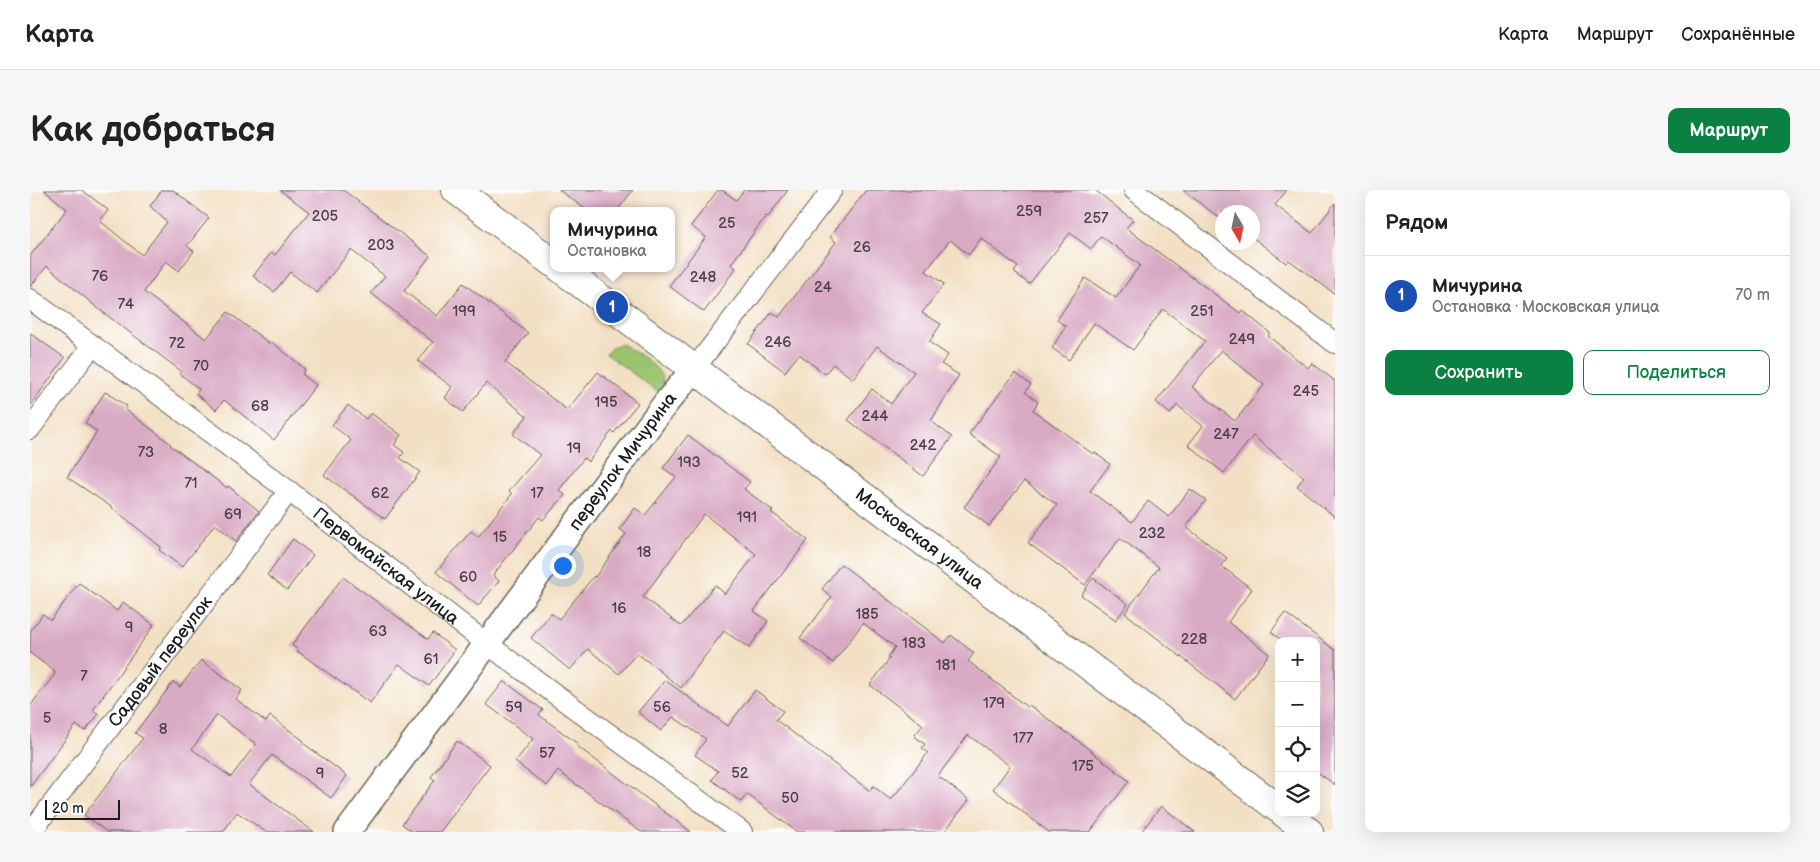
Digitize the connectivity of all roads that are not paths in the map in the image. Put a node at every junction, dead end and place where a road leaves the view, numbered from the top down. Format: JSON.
{"nodes":[{"id":1,"x":456,"y":190,"type":"edge"},
{"id":2,"x":832,"y":190,"type":"edge"},
{"id":3,"x":1134,"y":190,"type":"edge"},
{"id":4,"x":550,"y":261,"type":"edge"},
{"id":5,"x":565,"y":272,"type":"edge"},
{"id":6,"x":30,"y":299,"type":"edge"},
{"id":7,"x":1335,"y":343,"type":"edge"},
{"id":8,"x":92,"y":346,"type":"junction"},
{"id":9,"x":694,"y":369,"type":"junction"},
{"id":10,"x":30,"y":429,"type":"edge"},
{"id":11,"x":289,"y":491,"type":"junction"},
{"id":12,"x":486,"y":643,"type":"junction"},
{"id":13,"x":1275,"y":806,"type":"edge"},
{"id":14,"x":1289,"y":817,"type":"edge"},
{"id":15,"x":31,"y":832,"type":"edge"},
{"id":16,"x":347,"y":832,"type":"edge"},
{"id":17,"x":741,"y":832,"type":"edge"},
{"id":18,"x":1309,"y":832,"type":"edge"}],
"edges":[{"from":1,"to":4,"type":"main road"},
{"from":2,"to":9,"type":"street","name":"переулок Мичурина"},
{"from":3,"to":7,"type":"street"},
{"from":5,"to":9,"type":"main road","name":"Московская улица"},
{"from":6,"to":8,"type":"street","name":"Первомайская улица"},
{"from":8,"to":10,"type":"street"},
{"from":8,"to":11,"type":"street","name":"Первомайская улица"},
{"from":9,"to":12,"type":"street","name":"переулок Мичурина"},
{"from":9,"to":13,"type":"main road","name":"Московская улица"},
{"from":11,"to":12,"type":"street","name":"Первомайская улица"},
{"from":11,"to":15,"type":"street","name":"Садовый переулок"},
{"from":12,"to":16,"type":"street","name":"переулок Мичурина"},
{"from":12,"to":17,"type":"street","name":"Первомайская улица"},
{"from":14,"to":18,"type":"main road"}]}
